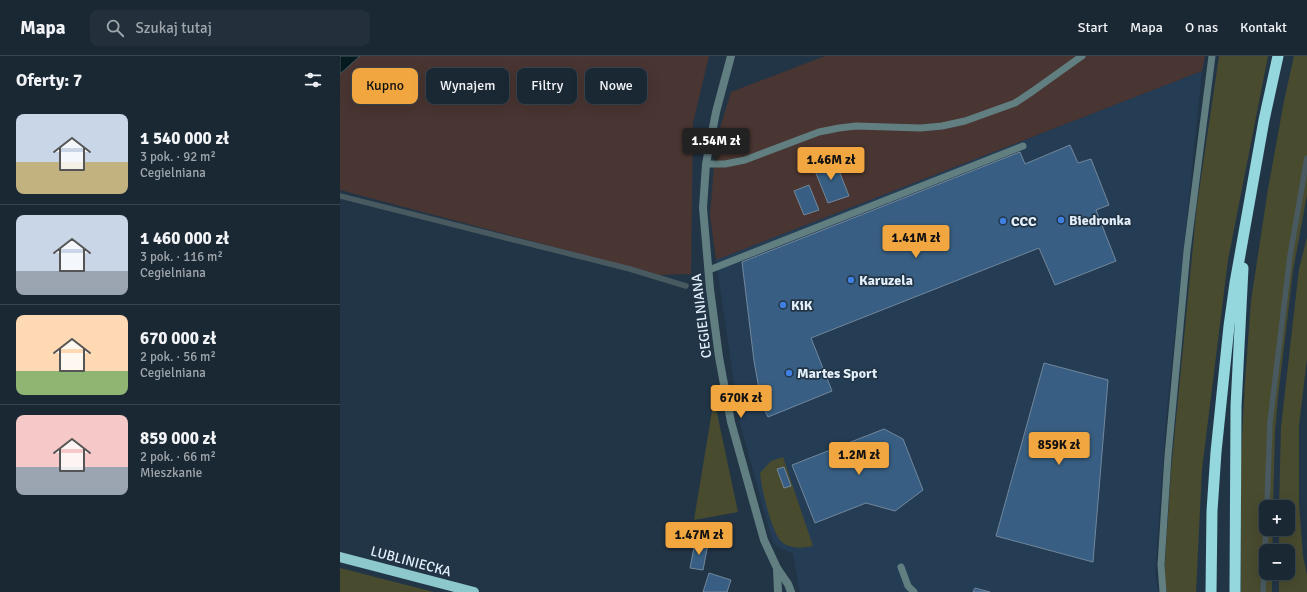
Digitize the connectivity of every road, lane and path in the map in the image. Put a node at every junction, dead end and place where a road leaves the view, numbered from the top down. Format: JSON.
{"nodes":[{"id":1,"x":731,"y":56,"type":"edge"},
{"id":2,"x":1082,"y":56,"type":"edge"},
{"id":3,"x":1212,"y":56,"type":"edge"},
{"id":4,"x":1278,"y":56,"type":"edge"},
{"id":5,"x":1023,"y":146,"type":"dead end"},
{"id":6,"x":706,"y":164,"type":"junction"},
{"id":7,"x":1243,"y":243,"type":"junction"},
{"id":8,"x":709,"y":270,"type":"junction"},
{"id":9,"x":340,"y":557,"type":"edge"},
{"id":10,"x":901,"y":567,"type":"dead end"},
{"id":11,"x":777,"y":568,"type":"junction"},
{"id":12,"x":908,"y":589,"type":"edge"},
{"id":13,"x":474,"y":592,"type":"edge"},
{"id":14,"x":778,"y":592,"type":"edge"},
{"id":15,"x":791,"y":592,"type":"edge"},
{"id":16,"x":914,"y":592,"type":"edge"},
{"id":17,"x":1163,"y":592,"type":"edge"},
{"id":18,"x":1211,"y":592,"type":"edge"},
{"id":19,"x":1235,"y":592,"type":"edge"}],
"edges":[{"from":1,"to":6,"type":"street","name":"CEGIELNIANA"},
{"from":2,"to":6,"type":"lane"},
{"from":3,"to":17,"type":"lane"},
{"from":4,"to":7,"type":"highway"},
{"from":5,"to":8,"type":"lane"},
{"from":6,"to":8,"type":"street","name":"CEGIELNIANA"},
{"from":7,"to":18,"type":"highway"},
{"from":7,"to":19,"type":"highway"},
{"from":8,"to":11,"type":"street","name":"CEGIELNIANA"},
{"from":9,"to":13,"type":"main road","name":"LUBLINIECKA"},
{"from":10,"to":12,"type":"lane"},
{"from":11,"to":14,"type":"street","name":"CEGIELNIANA"},
{"from":11,"to":15,"type":"street","name":"CEGIELNIANA"},
{"from":12,"to":16,"type":"lane"}]}
